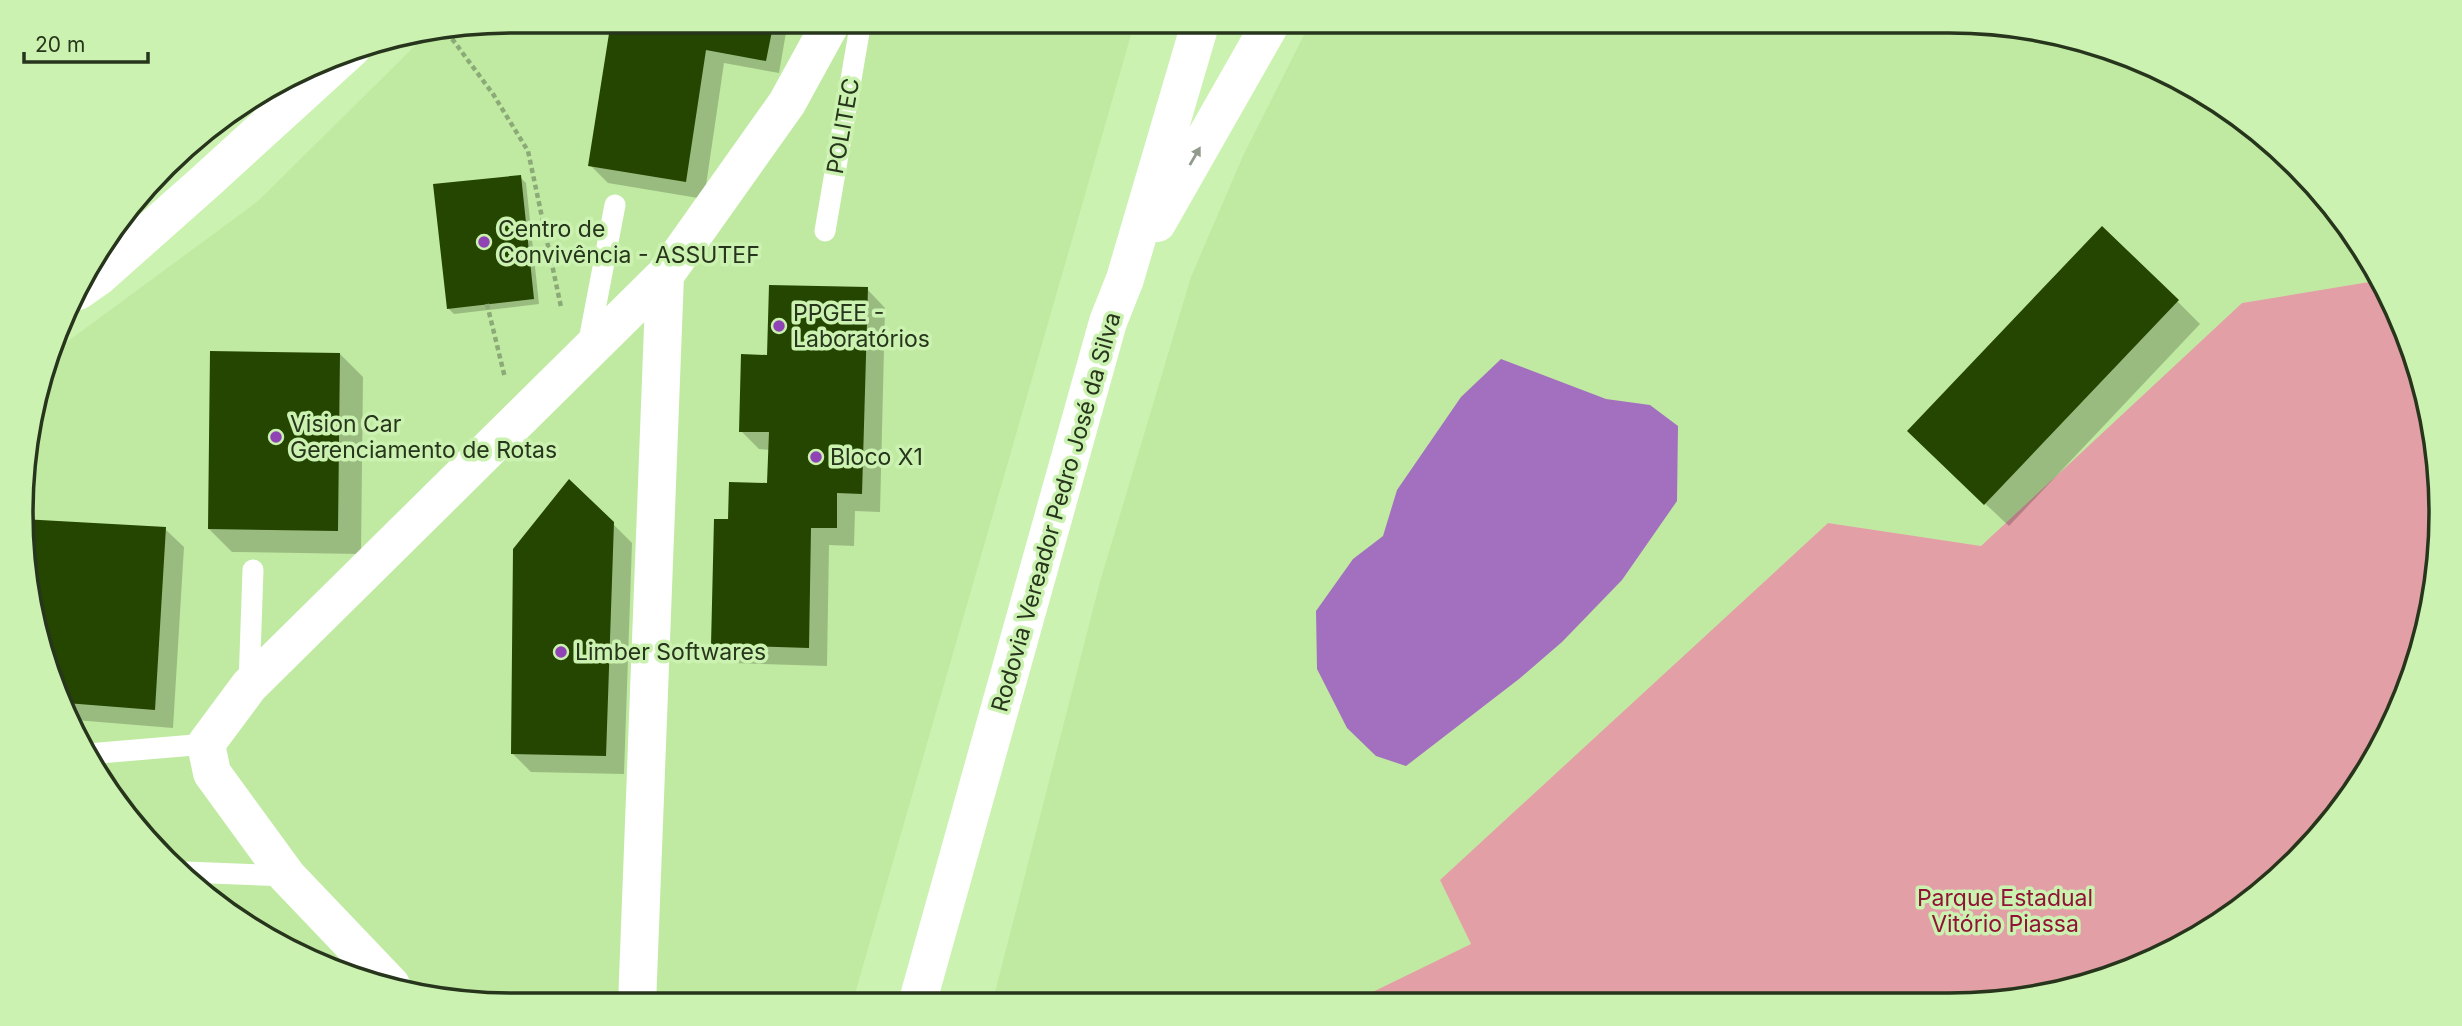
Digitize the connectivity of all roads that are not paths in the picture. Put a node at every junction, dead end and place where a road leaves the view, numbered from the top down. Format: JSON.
{"nodes":[{"id":1,"x":825,"y":33,"type":"edge"},
{"id":2,"x":859,"y":33,"type":"edge"},
{"id":3,"x":1197,"y":33,"type":"edge"},
{"id":4,"x":1265,"y":33,"type":"edge"},
{"id":5,"x":327,"y":71,"type":"edge"},
{"id":6,"x":615,"y":205,"type":"dead end"},
{"id":7,"x":825,"y":231,"type":"dead end"},
{"id":8,"x":665,"y":275,"type":"junction"},
{"id":9,"x":95,"y":279,"type":"edge"},
{"id":10,"x":1125,"y":279,"type":"junction"},
{"id":11,"x":587,"y":352,"type":"junction"},
{"id":12,"x":253,"y":570,"type":"dead end"},
{"id":13,"x":249,"y":686,"type":"junction"},
{"id":14,"x":206,"y":744,"type":"junction"},
{"id":15,"x":98,"y":753,"type":"edge"},
{"id":16,"x":195,"y":872,"type":"edge"},
{"id":17,"x":287,"y":876,"type":"junction"},
{"id":18,"x":380,"y":973,"type":"edge"},
{"id":19,"x":637,"y":993,"type":"edge"},
{"id":20,"x":920,"y":993,"type":"edge"}],
"edges":[{"from":1,"to":8,"type":"street"},
{"from":2,"to":7,"type":"lane","name":"POLITEC"},
{"from":3,"to":10,"type":"street","name":"Rodovia Vereador Pedro José da Silva"},
{"from":10,"to":4,"type":"street","one_way":true},
{"from":5,"to":9,"type":"street"},
{"from":6,"to":11,"type":"lane"},
{"from":8,"to":11,"type":"street"},
{"from":8,"to":19,"type":"street"},
{"from":10,"to":20,"type":"street","name":"Rodovia Vereador Pedro José da Silva"},
{"from":11,"to":13,"type":"street"},
{"from":12,"to":13,"type":"lane"},
{"from":13,"to":14,"type":"street"},
{"from":14,"to":15,"type":"lane"},
{"from":14,"to":17,"type":"street"},
{"from":16,"to":17,"type":"lane"},
{"from":17,"to":18,"type":"street"}]}
